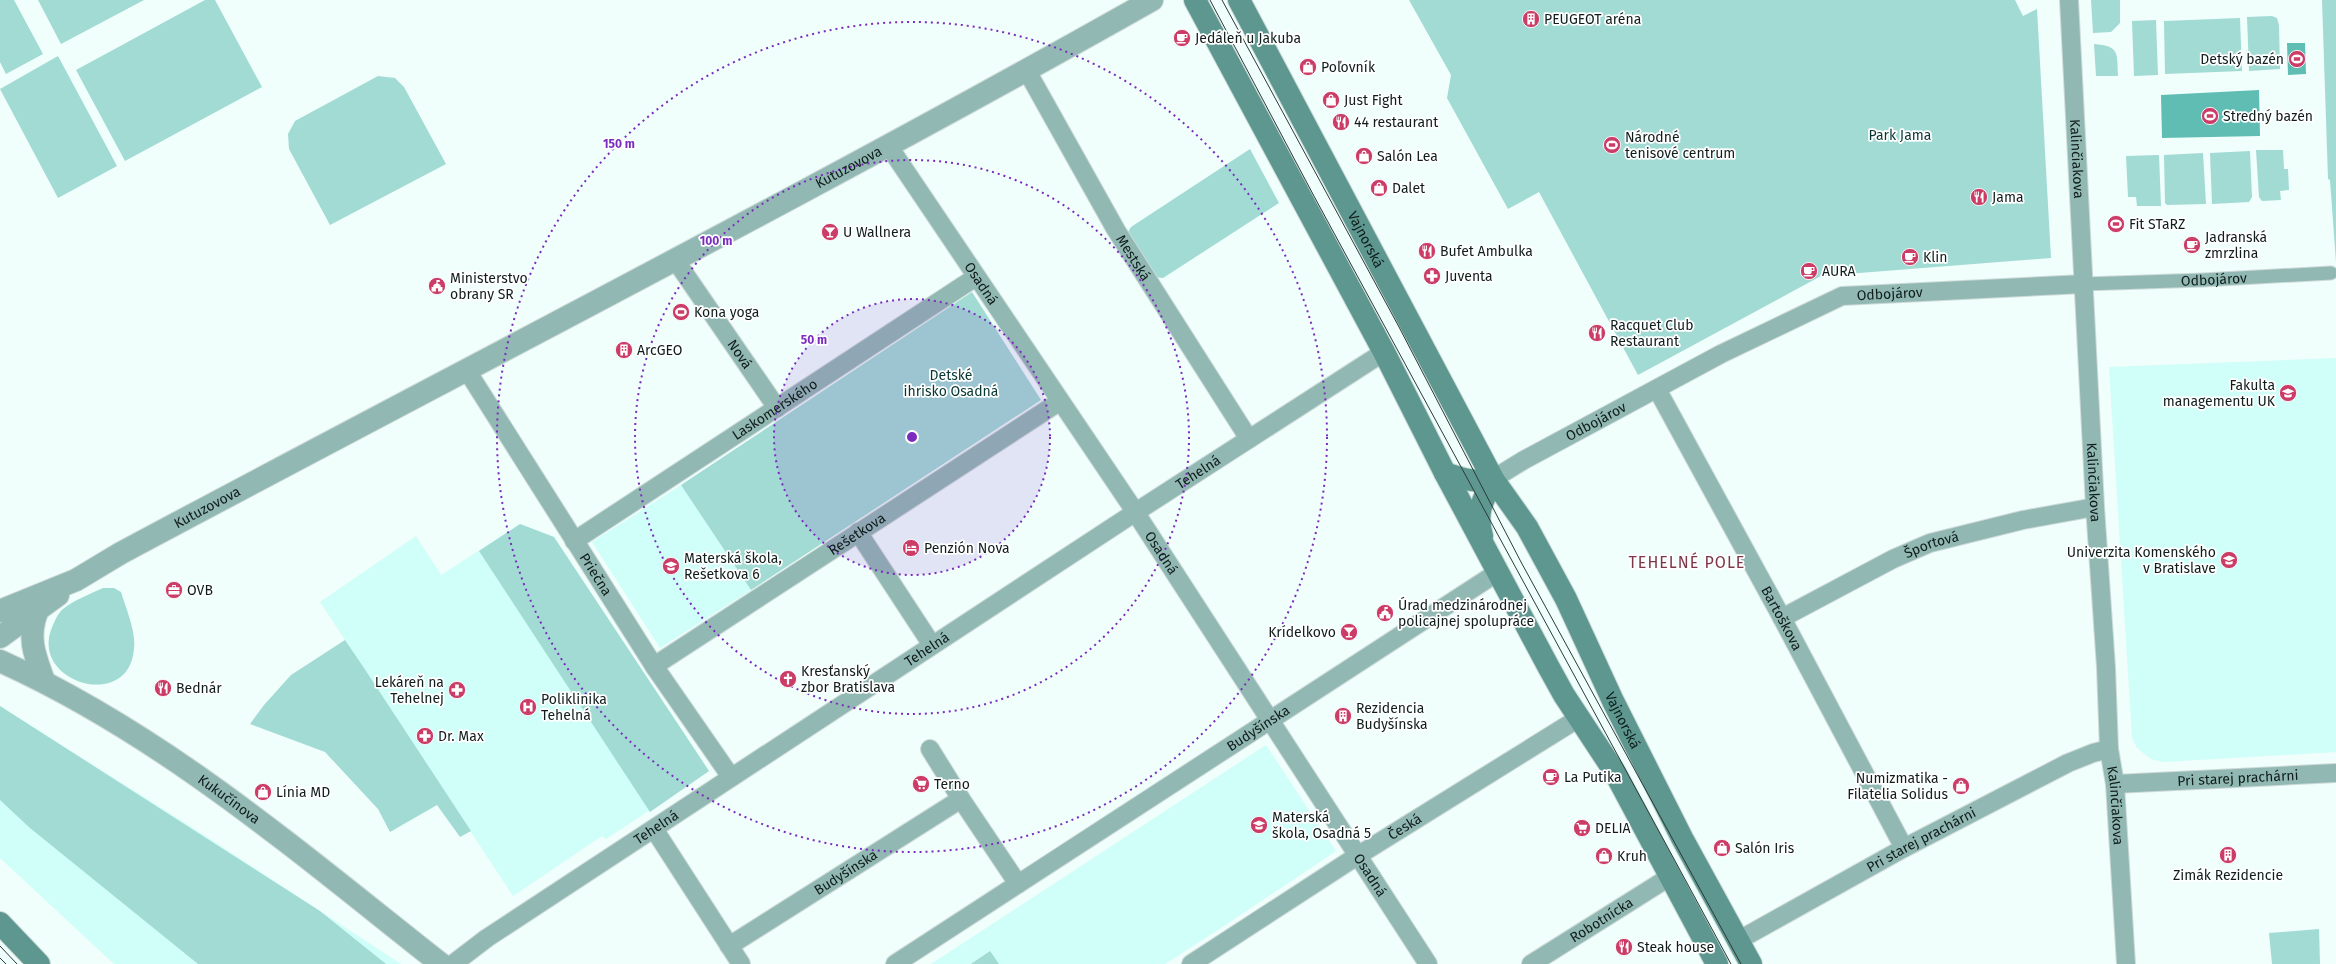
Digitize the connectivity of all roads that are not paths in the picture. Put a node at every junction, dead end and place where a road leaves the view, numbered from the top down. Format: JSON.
{"nodes":[{"id":1,"x":1152,"y":0,"type":"edge"},
{"id":2,"x":1195,"y":0,"type":"edge"},
{"id":3,"x":1239,"y":0,"type":"edge"},
{"id":4,"x":2069,"y":0,"type":"edge"},
{"id":5,"x":1027,"y":71,"type":"junction"},
{"id":6,"x":888,"y":145,"type":"junction"},
{"id":7,"x":676,"y":261,"type":"junction"},
{"id":8,"x":2331,"y":273,"type":"dead end"},
{"id":9,"x":976,"y":277,"type":"junction"},
{"id":10,"x":2084,"y":284,"type":"junction"},
{"id":11,"x":1384,"y":352,"type":"junction"},
{"id":12,"x":466,"y":369,"type":"junction"},
{"id":13,"x":1657,"y":389,"type":"junction"},
{"id":14,"x":1059,"y":402,"type":"junction"},
{"id":15,"x":777,"y":408,"type":"junction"},
{"id":16,"x":1249,"y":439,"type":"junction"},
{"id":17,"x":1445,"y":473,"type":"junction"},
{"id":18,"x":1493,"y":479,"type":"junction"},
{"id":19,"x":2095,"y":507,"type":"junction"},
{"id":20,"x":1135,"y":513,"type":"junction"},
{"id":21,"x":858,"y":532,"type":"junction"},
{"id":22,"x":574,"y":541,"type":"junction"},
{"id":23,"x":1485,"y":549,"type":"junction"},
{"id":24,"x":1498,"y":572,"type":"junction"},
{"id":25,"x":76,"y":580,"type":"junction"},
{"id":26,"x":0,"y":611,"type":"edge"},
{"id":27,"x":37,"y":612,"type":"junction"},
{"id":28,"x":1782,"y":618,"type":"junction"},
{"id":29,"x":0,"y":637,"type":"edge"},
{"id":30,"x":932,"y":645,"type":"junction"},
{"id":31,"x":0,"y":661,"type":"edge"},
{"id":32,"x":654,"y":666,"type":"junction"},
{"id":33,"x":44,"y":681,"type":"junction"},
{"id":34,"x":1578,"y":718,"type":"junction"},
{"id":35,"x":1271,"y":720,"type":"junction"},
{"id":36,"x":930,"y":749,"type":"dead end"},
{"id":37,"x":2109,"y":749,"type":"junction"},
{"id":38,"x":2336,"y":773,"type":"edge"},
{"id":39,"x":731,"y":777,"type":"junction"},
{"id":40,"x":2115,"y":784,"type":"junction"},
{"id":41,"x":961,"y":799,"type":"junction"},
{"id":42,"x":654,"y":829,"type":"junction"},
{"id":43,"x":1904,"y":848,"type":"junction"},
{"id":44,"x":1358,"y":856,"type":"junction"},
{"id":45,"x":1671,"y":876,"type":"junction"},
{"id":46,"x":1018,"y":884,"type":"junction"},
{"id":47,"x":0,"y":923,"type":"edge"},
{"id":48,"x":1739,"y":940,"type":"junction"},
{"id":49,"x":729,"y":946,"type":"junction"},
{"id":50,"x":39,"y":964,"type":"edge"},
{"id":51,"x":441,"y":964,"type":"edge"},
{"id":52,"x":453,"y":964,"type":"edge"},
{"id":53,"x":741,"y":964,"type":"edge"},
{"id":54,"x":896,"y":964,"type":"edge"},
{"id":55,"x":1191,"y":964,"type":"edge"},
{"id":56,"x":1428,"y":964,"type":"edge"},
{"id":57,"x":1531,"y":964,"type":"edge"},
{"id":58,"x":1717,"y":964,"type":"edge"},
{"id":59,"x":1751,"y":964,"type":"edge"},
{"id":60,"x":2126,"y":964,"type":"edge"}],
"edges":[{"from":1,"to":5,"type":"street","name":"Kutuzovova"},
{"from":2,"to":11,"type":"main road"},
{"from":3,"to":18,"type":"main road","name":"Vajnorská"},
{"from":4,"to":10,"type":"street","name":"Kalinčiakova"},
{"from":5,"to":6,"type":"street","name":"Kutuzovova"},
{"from":5,"to":16,"type":"street","name":"Mestská"},
{"from":6,"to":7,"type":"street","name":"Kutuzovova"},
{"from":6,"to":9,"type":"street","name":"Osadná"},
{"from":7,"to":12,"type":"street","name":"Kutuzovova"},
{"from":7,"to":15,"type":"street","name":"Nová"},
{"from":8,"to":10,"type":"street","name":"Odbojárov"},
{"from":9,"to":14,"type":"street","name":"Osadná"},
{"from":9,"to":15,"type":"street","name":"Laskomerského"},
{"from":10,"to":13,"type":"street","name":"Odbojárov"},
{"from":10,"to":19,"type":"street","name":"Kalinčiakova"},
{"from":11,"to":16,"type":"street","name":"Tehelná"},
{"from":11,"to":17,"type":"main road"},
{"from":12,"to":22,"type":"street","name":"Priečna"},
{"from":12,"to":25,"type":"street","name":"Kutuzovova"},
{"from":13,"to":18,"type":"street","name":"Odbojárov"},
{"from":13,"to":28,"type":"street","name":"Bartoškova"},
{"from":14,"to":20,"type":"street","name":"Osadná"},
{"from":14,"to":21,"type":"street","name":"Rešetkova"},
{"from":15,"to":22,"type":"street","name":"Laskomerského"},
{"from":16,"to":20,"type":"street","name":"Tehelná"},
{"from":17,"to":18,"type":"main road"},
{"from":17,"to":23,"type":"main road"},
{"from":18,"to":23,"type":"main road"},
{"from":18,"to":48,"type":"main road","name":"Vajnorská"},
{"from":19,"to":28,"type":"street","name":"Športová"},
{"from":19,"to":37,"type":"street","name":"Kalinčiakova"},
{"from":20,"to":30,"type":"street","name":"Tehelná"},
{"from":20,"to":35,"type":"street","name":"Osadná"},
{"from":21,"to":30,"type":"street"},
{"from":21,"to":32,"type":"street","name":"Rešetkova"},
{"from":22,"to":32,"type":"street","name":"Priečna"},
{"from":23,"to":24,"type":"main road"},
{"from":24,"to":34,"type":"main road"},
{"from":24,"to":35,"type":"street","name":"Budyšínska"},
{"from":25,"to":26,"type":"street","name":"Kutuzovova"},
{"from":25,"to":27,"type":"street"},
{"from":27,"to":29,"type":"street"},
{"from":27,"to":33,"type":"street"},
{"from":28,"to":43,"type":"street","name":"Bartoškova"},
{"from":30,"to":39,"type":"street","name":"Tehelná"},
{"from":31,"to":33,"type":"street","name":"Kukučínova"},
{"from":32,"to":39,"type":"street","name":"Priečna"},
{"from":33,"to":51,"type":"street","name":"Kukučínova"},
{"from":34,"to":44,"type":"street","name":"Česká"},
{"from":34,"to":45,"type":"main road"},
{"from":35,"to":44,"type":"street","name":"Osadná"},
{"from":35,"to":46,"type":"street","name":"Budyšínska"},
{"from":36,"to":41,"type":"street"},
{"from":37,"to":40,"type":"street","name":"Kalinčiakova"},
{"from":37,"to":43,"type":"street","name":"Pri starej prachárni"},
{"from":38,"to":40,"type":"street","name":"Pri starej prachárni"},
{"from":39,"to":42,"type":"street","name":"Tehelná"},
{"from":40,"to":60,"type":"street","name":"Kalinčiakova"},
{"from":41,"to":46,"type":"street"},
{"from":41,"to":49,"type":"street","name":"Budyšínska"},
{"from":42,"to":49,"type":"street"},
{"from":42,"to":52,"type":"street","name":"Tehelná"},
{"from":43,"to":48,"type":"street","name":"Pri starej prachárni"},
{"from":44,"to":55,"type":"street","name":"Česká"},
{"from":44,"to":56,"type":"street","name":"Osadná"},
{"from":45,"to":57,"type":"street","name":"Robotnícka"},
{"from":45,"to":58,"type":"main road"},
{"from":46,"to":54,"type":"street","name":"Budyšínska"},
{"from":47,"to":50,"type":"main road"},
{"from":48,"to":59,"type":"main road","name":"Vajnorská"},
{"from":49,"to":53,"type":"street"}]}
